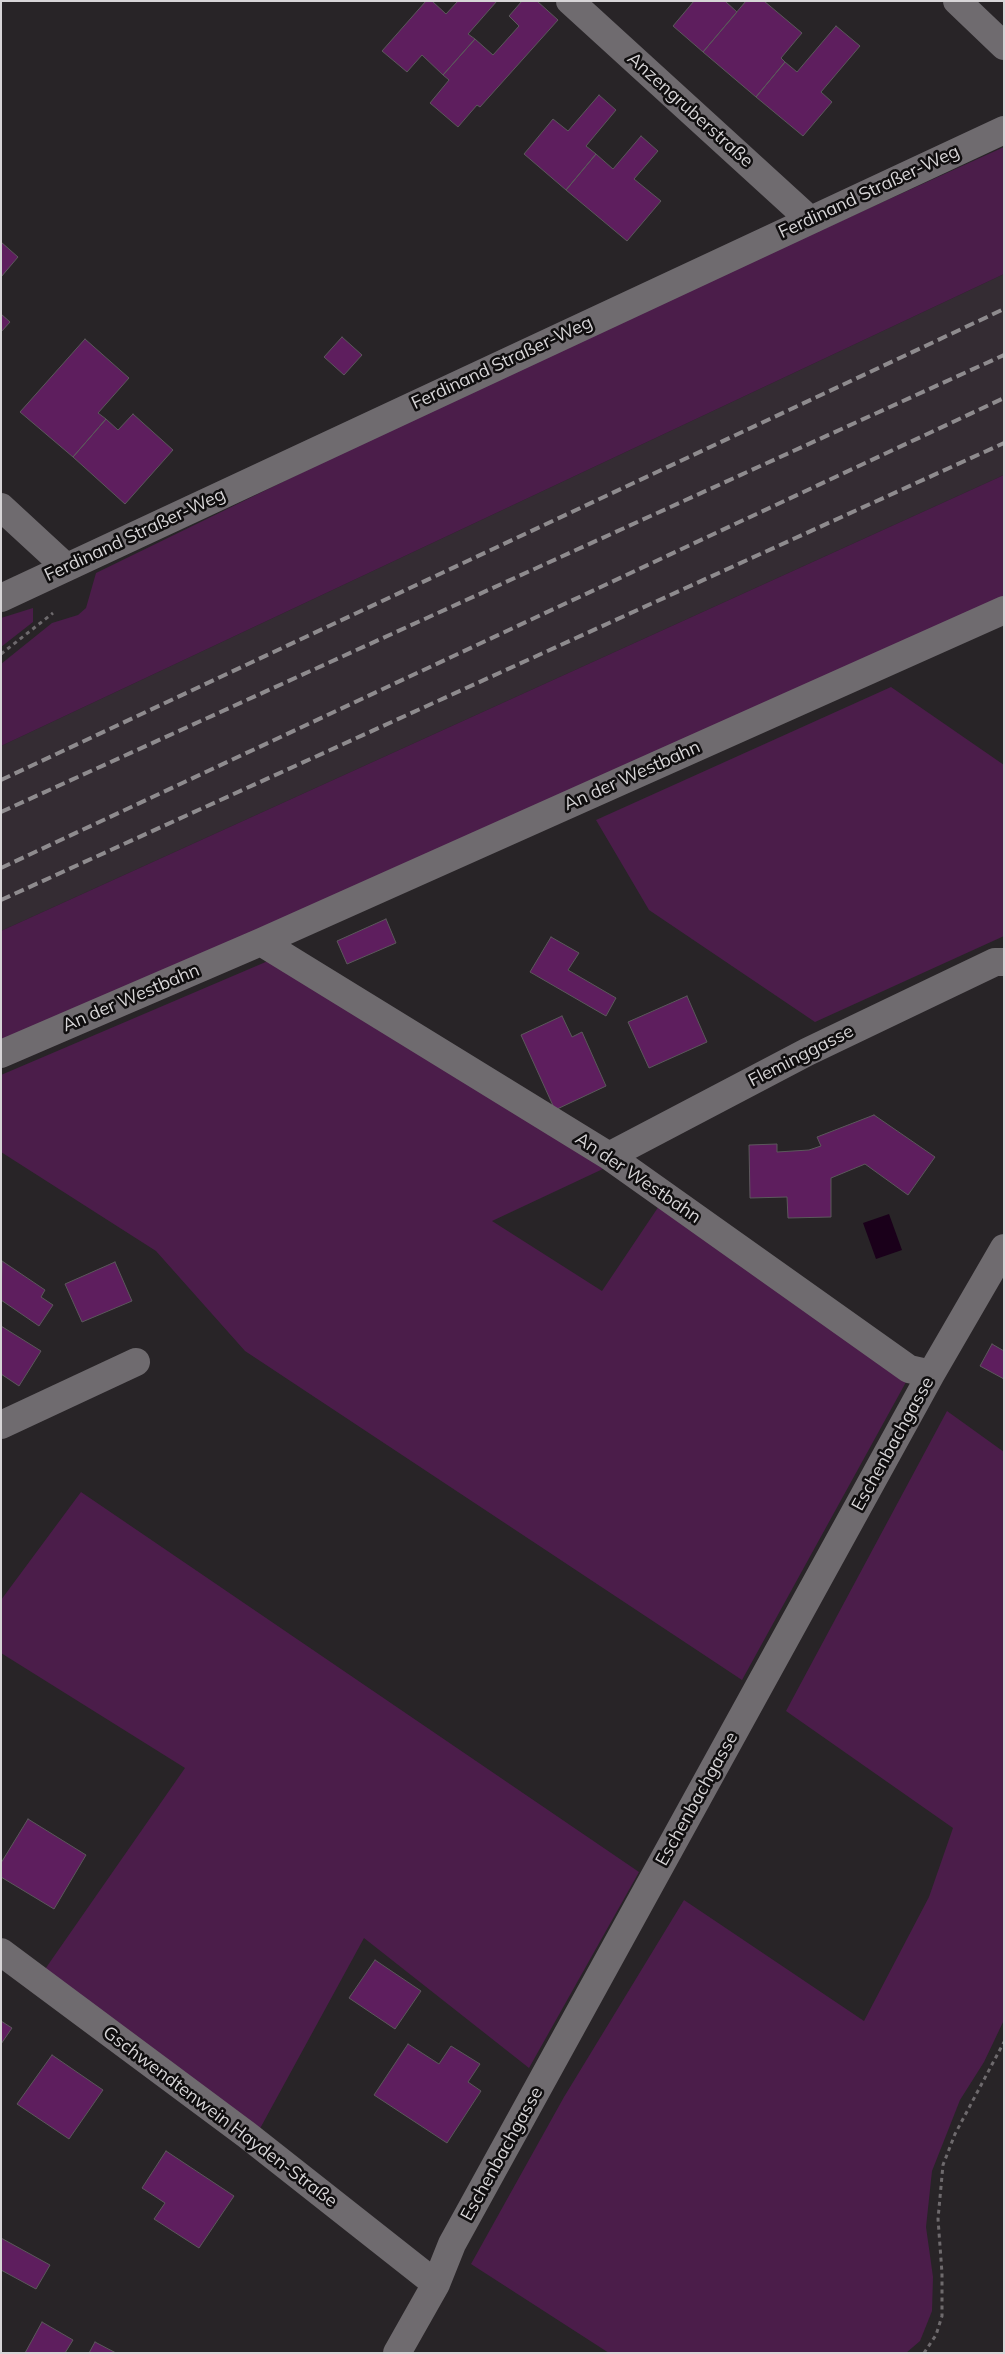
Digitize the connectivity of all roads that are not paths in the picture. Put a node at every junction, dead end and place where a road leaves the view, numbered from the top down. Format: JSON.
{"nodes":[{"id":1,"x":570,"y":1,"type":"edge"},
{"id":2,"x":956,"y":1,"type":"edge"},
{"id":3,"x":1004,"y":46,"type":"edge"},
{"id":4,"x":1004,"y":130,"type":"edge"},
{"id":5,"x":810,"y":219,"type":"junction"},
{"id":6,"x":1,"y":507,"type":"edge"},
{"id":7,"x":66,"y":567,"type":"junction"},
{"id":8,"x":1,"y":598,"type":"edge"},
{"id":9,"x":1004,"y":610,"type":"edge"},
{"id":10,"x":261,"y":942,"type":"junction"},
{"id":11,"x":1000,"y":962,"type":"edge"},
{"id":12,"x":1,"y":1054,"type":"edge"},
{"id":13,"x":608,"y":1156,"type":"junction"},
{"id":14,"x":1004,"y":1248,"type":"edge"},
{"id":15,"x":136,"y":1362,"type":"dead end"},
{"id":16,"x":932,"y":1374,"type":"junction"},
{"id":17,"x":1,"y":1425,"type":"edge"},
{"id":18,"x":1,"y":1952,"type":"edge"},
{"id":19,"x":436,"y":2284,"type":"junction"},
{"id":20,"x":397,"y":2353,"type":"edge"}],
"edges":[{"from":1,"to":5,"type":"street","name":"Anzengruberstraße"},
{"from":2,"to":3,"type":"street"},
{"from":4,"to":5,"type":"street","name":"Ferdinand Straßer-Weg"},
{"from":5,"to":7,"type":"street","name":"Ferdinand Straßer-Weg"},
{"from":6,"to":7,"type":"street"},
{"from":7,"to":8,"type":"street","name":"Ferdinand Straßer-Weg"},
{"from":9,"to":10,"type":"street","name":"An der Westbahn"},
{"from":10,"to":12,"type":"street","name":"An der Westbahn"},
{"from":10,"to":13,"type":"street","name":"An der Westbahn"},
{"from":11,"to":13,"type":"street","name":"Fleminggasse"},
{"from":13,"to":16,"type":"street","name":"An der Westbahn"},
{"from":14,"to":16,"type":"street","name":"Eschenbachgasse"},
{"from":15,"to":17,"type":"street"},
{"from":16,"to":19,"type":"street","name":"Eschenbachgasse"},
{"from":18,"to":19,"type":"street","name":"Gschwendtenwein Hayden-Straße"},
{"from":19,"to":20,"type":"street","name":"Eschenbachgasse"}]}
